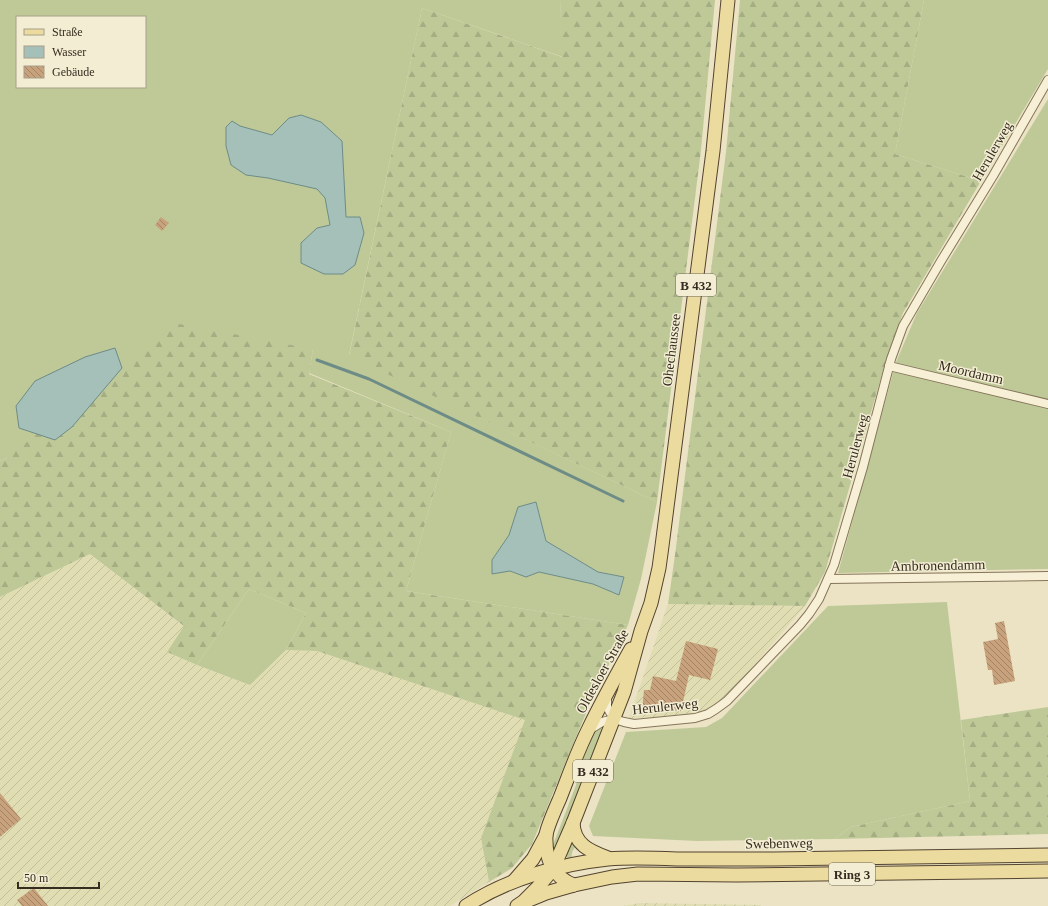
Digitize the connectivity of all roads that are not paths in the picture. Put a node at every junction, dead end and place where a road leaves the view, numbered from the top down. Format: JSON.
{"nodes":[{"id":1,"x":728,"y":0,"type":"edge"},
{"id":2,"x":1048,"y":80,"type":"edge"},
{"id":3,"x":889,"y":366,"type":"junction"},
{"id":4,"x":1048,"y":404,"type":"edge"},
{"id":5,"x":1048,"y":576,"type":"edge"},
{"id":6,"x":828,"y":579,"type":"junction"},
{"id":7,"x":641,"y":631,"type":"junction"},
{"id":8,"x":607,"y":693,"type":"junction"},
{"id":9,"x":614,"y":719,"type":"junction"},
{"id":10,"x":587,"y":732,"type":"junction"},
{"id":11,"x":573,"y":823,"type":"junction"},
{"id":12,"x":546,"y":833,"type":"junction"},
{"id":13,"x":1048,"y":855,"type":"edge"},
{"id":14,"x":610,"y":859,"type":"junction"},
{"id":15,"x":553,"y":869,"type":"junction"},
{"id":16,"x":1048,"y":871,"type":"edge"},
{"id":17,"x":513,"y":882,"type":"junction"},
{"id":18,"x":574,"y":884,"type":"junction"},
{"id":19,"x":520,"y":904,"type":"edge"},
{"id":20,"x":466,"y":906,"type":"edge"}],
"edges":[{"from":1,"to":7,"type":"main road","name":"Ohechaussee","number":"B 432"},
{"from":2,"to":3,"type":"street","name":"Herulerweg"},
{"from":3,"to":4,"type":"street","name":"Moordamm"},
{"from":3,"to":6,"type":"street","name":"Herulerweg"},
{"from":5,"to":6,"type":"street","name":"Ambronendamm"},
{"from":6,"to":9,"type":"street","name":"Herulerweg"},
{"from":7,"to":8,"type":"main road","name":"Oldesloer Straße","number":"B 432"},
{"from":7,"to":9,"type":"main road","name":"Oldesloer Straße","number":"B 432"},
{"from":8,"to":9,"type":"street","name":"Herulerweg"},
{"from":8,"to":10,"type":"main road","name":"Oldesloer Straße","number":"B 432"},
{"from":9,"to":10,"type":"street","name":"Herulerweg"},
{"from":9,"to":11,"type":"main road","name":"Oldesloer Straße","number":"B 432"},
{"from":10,"to":12,"type":"main road","name":"Oldesloer Straße","number":"B 432"},
{"from":11,"to":14,"type":"main road"},
{"from":11,"to":15,"type":"main road","name":"Oldesloer Straße","number":"B 432"},
{"from":12,"to":15,"type":"main road","name":"Oldesloer Straße"},
{"from":12,"to":17,"type":"main road","number":"B 432"},
{"from":13,"to":14,"type":"main road","name":"Swebenweg","number":"Ring 3"},
{"from":14,"to":15,"type":"main road","name":"Swebenweg","number":"Ring 3"},
{"from":15,"to":17,"type":"main road","name":"Swebenweg","number":"Ring 3"},
{"from":15,"to":18,"type":"main road"},
{"from":15,"to":19,"type":"main road","name":"Oldesloer Straße","number":"B 432"},
{"from":16,"to":18,"type":"main road","number":"Ring 3"},
{"from":17,"to":20,"type":"main road","number":"Ring 3"},
{"from":18,"to":19,"type":"main road","number":"Ring 3"}]}
